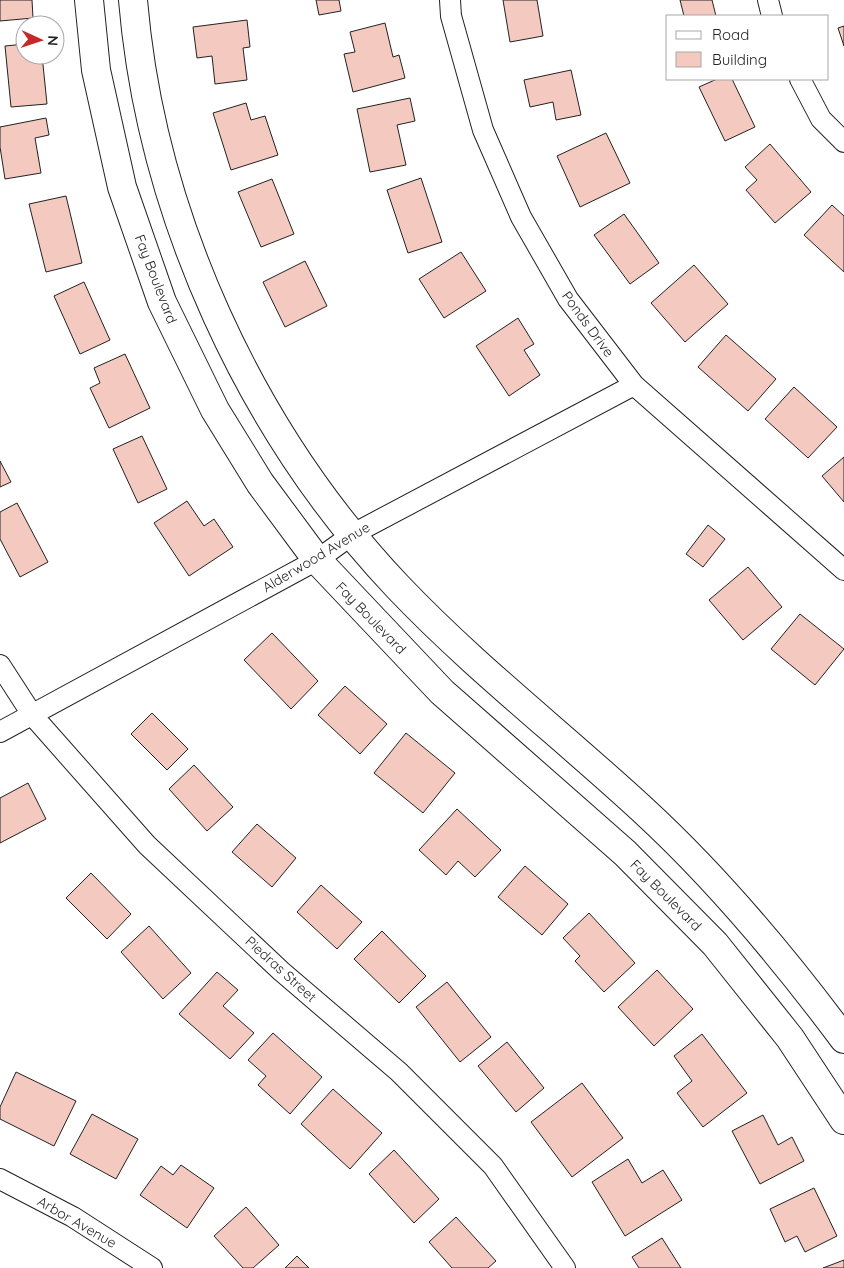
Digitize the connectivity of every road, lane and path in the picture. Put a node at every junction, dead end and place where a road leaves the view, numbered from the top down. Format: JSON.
{"nodes":[{"id":1,"x":89,"y":0,"type":"edge"},
{"id":2,"x":133,"y":0,"type":"edge"},
{"id":3,"x":450,"y":0,"type":"edge"},
{"id":4,"x":768,"y":0,"type":"edge"},
{"id":5,"x":772,"y":15,"type":"edge"},
{"id":6,"x":801,"y":80,"type":"edge"},
{"id":7,"x":844,"y":142,"type":"edge"},
{"id":8,"x":634,"y":385,"type":"junction"},
{"id":9,"x":353,"y":534,"type":"junction"},
{"id":10,"x":316,"y":560,"type":"junction"},
{"id":11,"x":844,"y":570,"type":"edge"},
{"id":12,"x":0,"y":665,"type":"edge"},
{"id":13,"x":33,"y":716,"type":"junction"},
{"id":14,"x":0,"y":732,"type":"edge"},
{"id":15,"x":844,"y":1039,"type":"edge"},
{"id":16,"x":844,"y":1120,"type":"edge"},
{"id":17,"x":0,"y":1179,"type":"edge"},
{"id":18,"x":152,"y":1268,"type":"edge"},
{"id":19,"x":565,"y":1268,"type":"edge"}],
"edges":[{"from":1,"to":10,"type":"main road","name":"Fay Boulevard"},
{"from":2,"to":9,"type":"main road"},
{"from":3,"to":8,"type":"street","name":"Ponds Drive"},
{"from":4,"to":5,"type":"street"},
{"from":6,"to":7,"type":"street"},
{"from":8,"to":9,"type":"street","name":"Alderwood Avenue"},
{"from":8,"to":11,"type":"street","name":"Ponds Drive"},
{"from":9,"to":10,"type":"street","name":"Alderwood Avenue"},
{"from":9,"to":15,"type":"main road"},
{"from":10,"to":13,"type":"street","name":"Alderwood Avenue"},
{"from":10,"to":16,"type":"main road","name":"Fay Boulevard"},
{"from":12,"to":13,"type":"street","name":"Piedras Street"},
{"from":13,"to":14,"type":"street","name":"Alderwood Avenue"},
{"from":13,"to":19,"type":"street","name":"Piedras Street"},
{"from":17,"to":18,"type":"street","name":"Arbor Avenue"}]}
